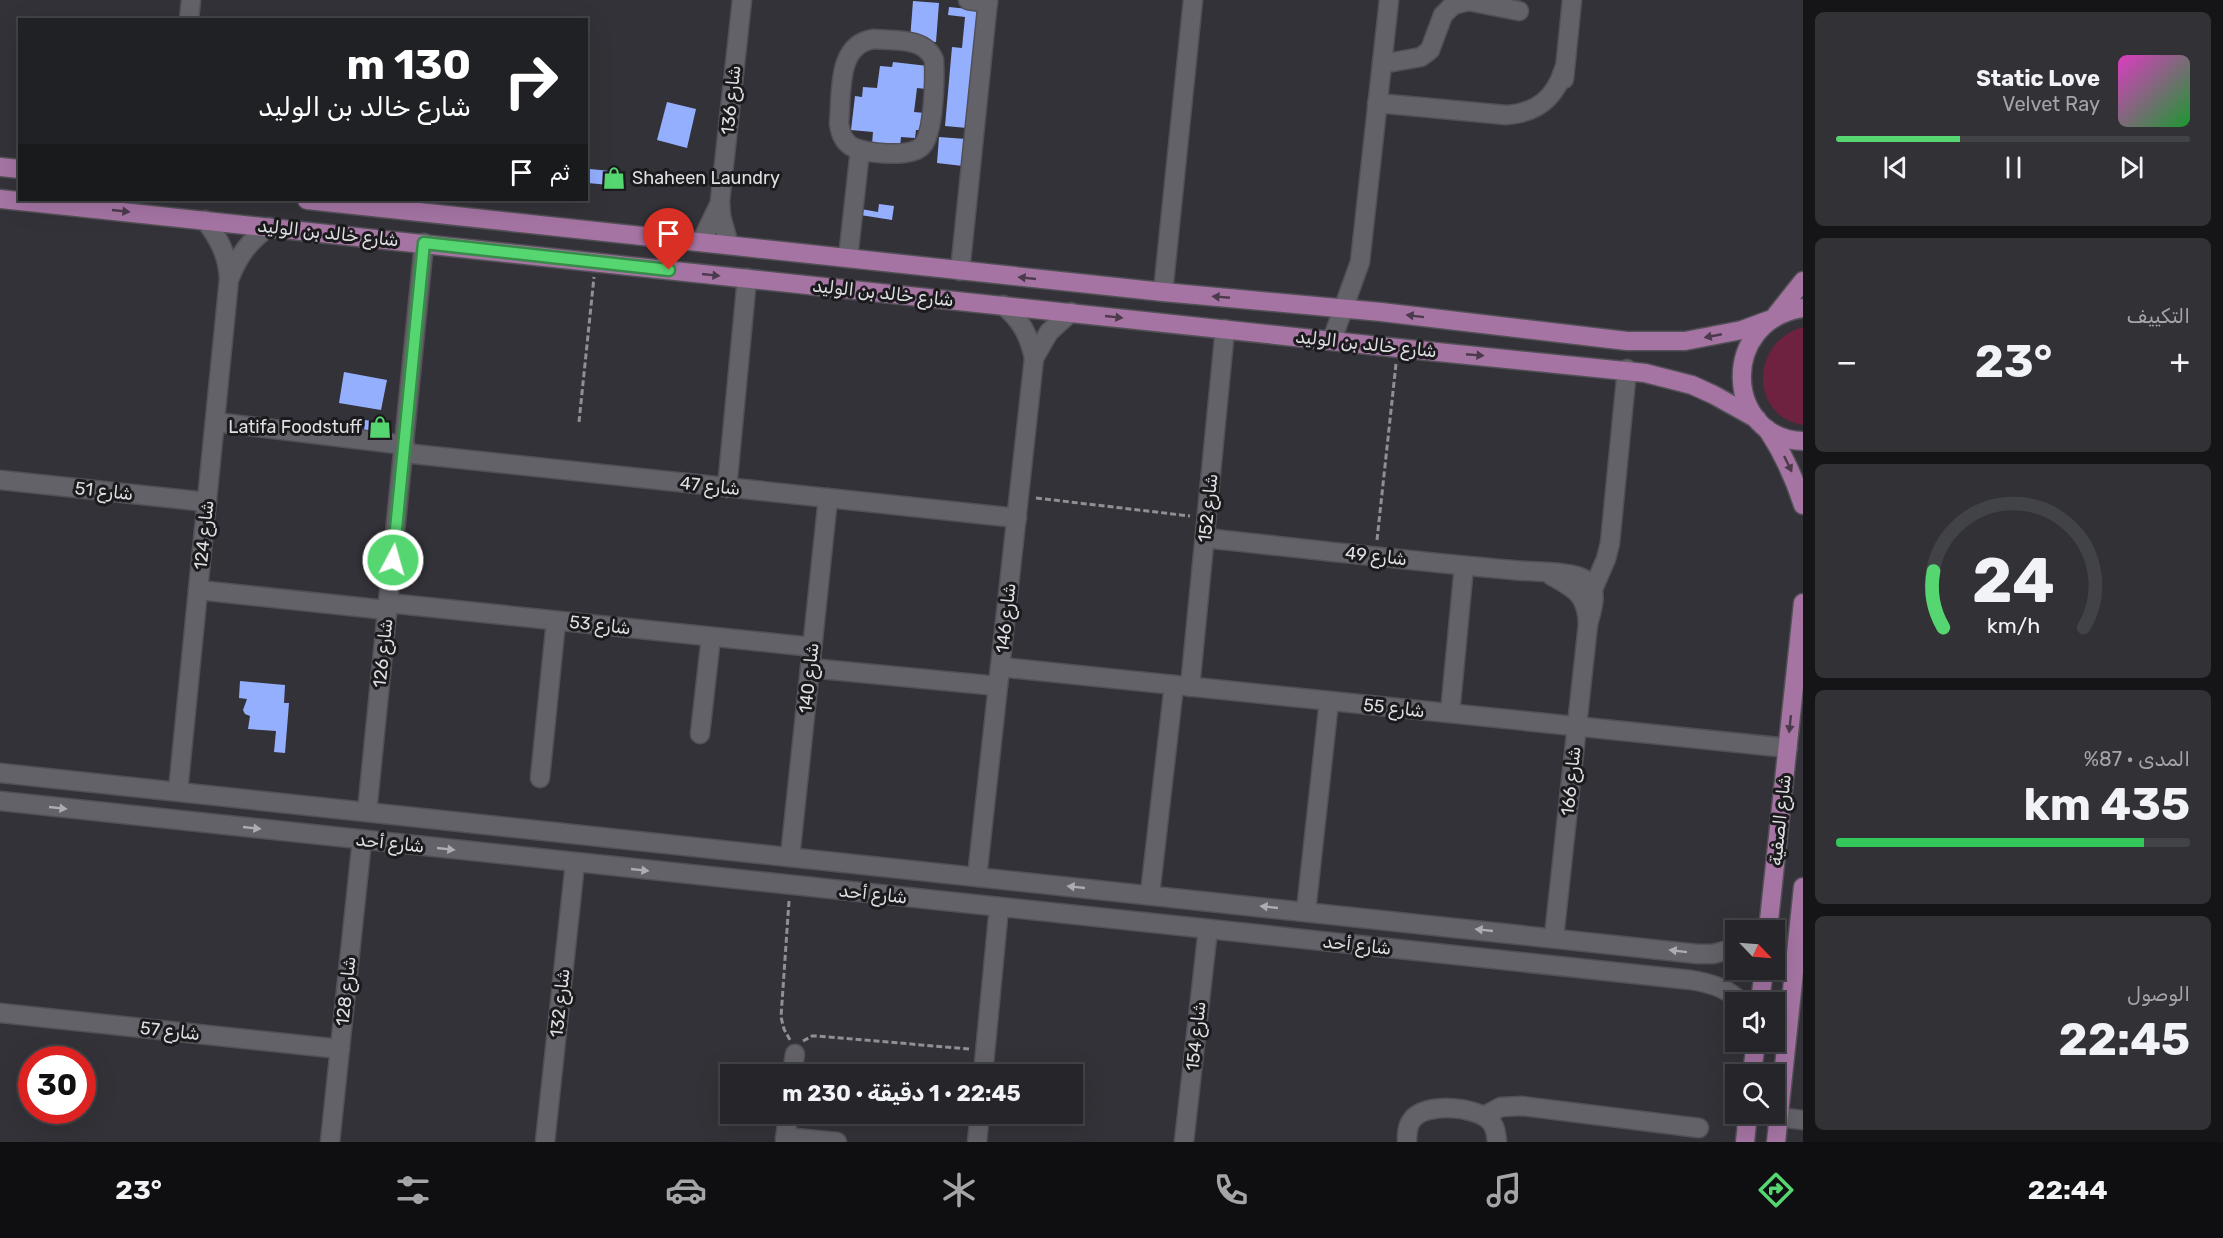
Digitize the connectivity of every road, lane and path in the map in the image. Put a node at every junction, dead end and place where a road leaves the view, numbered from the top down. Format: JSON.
{"nodes":[{"id":1,"x":191,"y":0,"type":"edge"},
{"id":2,"x":742,"y":0,"type":"edge"},
{"id":3,"x":968,"y":0,"type":"edge"},
{"id":4,"x":1193,"y":0,"type":"edge"},
{"id":5,"x":1389,"y":0,"type":"edge"},
{"id":6,"x":1572,"y":0,"type":"edge"},
{"id":7,"x":988,"y":1,"type":"edge"},
{"id":8,"x":1519,"y":11,"type":"dead end"},
{"id":9,"x":189,"y":18,"type":"edge"},
{"id":10,"x":1382,"y":64,"type":"junction"},
{"id":11,"x":1377,"y":103,"type":"junction"},
{"id":12,"x":860,"y":150,"type":"junction"},
{"id":13,"x":0,"y":167,"type":"edge"},
{"id":14,"x":18,"y":169,"type":"edge"},
{"id":15,"x":0,"y":199,"type":"edge"},
{"id":16,"x":18,"y":201,"type":"edge"},
{"id":17,"x":20,"y":201,"type":"edge"},
{"id":18,"x":316,"y":201,"type":"edge"},
{"id":19,"x":720,"y":201,"type":"junction"},
{"id":20,"x":205,"y":220,"type":"junction"},
{"id":21,"x":269,"y":227,"type":"junction"},
{"id":22,"x":610,"y":233,"type":"junction"},
{"id":23,"x":654,"y":237,"type":"junction"},
{"id":24,"x":701,"y":242,"type":"junction"},
{"id":25,"x":424,"y":243,"type":"junction"},
{"id":26,"x":729,"y":245,"type":"junction"},
{"id":27,"x":848,"y":258,"type":"junction"},
{"id":28,"x":601,"y":264,"type":"junction"},
{"id":29,"x":649,"y":268,"type":"junction"},
{"id":30,"x":960,"y":270,"type":"junction"},
{"id":31,"x":747,"y":278,"type":"junction"},
{"id":32,"x":229,"y":279,"type":"junction"},
{"id":33,"x":1803,"y":281,"type":"edge"},
{"id":34,"x":1163,"y":292,"type":"junction"},
{"id":35,"x":1002,"y":305,"type":"junction"},
{"id":36,"x":1342,"y":308,"type":"junction"},
{"id":37,"x":1803,"y":308,"type":"edge"},
{"id":38,"x":1071,"y":312,"type":"junction"},
{"id":39,"x":1772,"y":318,"type":"junction"},
{"id":40,"x":1225,"y":329,"type":"junction"},
{"id":41,"x":1332,"y":340,"type":"junction"},
{"id":42,"x":1398,"y":348,"type":"junction"},
{"id":43,"x":1034,"y":358,"type":"junction"},
{"id":44,"x":1627,"y":369,"type":"junction"},
{"id":45,"x":215,"y":422,"type":"junction"},
{"id":46,"x":579,"y":422,"type":"dead end"},
{"id":47,"x":1762,"y":423,"type":"junction"},
{"id":48,"x":1803,"y":441,"type":"edge"},
{"id":49,"x":404,"y":449,"type":"junction"},
{"id":50,"x":0,"y":480,"type":"edge"},
{"id":51,"x":727,"y":488,"type":"junction"},
{"id":52,"x":1019,"y":496,"type":"junction"},
{"id":53,"x":828,"y":498,"type":"junction"},
{"id":54,"x":207,"y":502,"type":"junction"},
{"id":55,"x":1803,"y":505,"type":"edge"},
{"id":56,"x":1017,"y":518,"type":"junction"},
{"id":57,"x":1207,"y":518,"type":"junction"},
{"id":58,"x":1205,"y":538,"type":"junction"},
{"id":59,"x":1375,"y":556,"type":"junction"},
{"id":60,"x":1464,"y":566,"type":"junction"},
{"id":61,"x":1548,"y":573,"type":"junction"},
{"id":62,"x":1593,"y":589,"type":"junction"},
{"id":63,"x":198,"y":590,"type":"junction"},
{"id":64,"x":1803,"y":603,"type":"edge"},
{"id":65,"x":388,"y":607,"type":"junction"},
{"id":66,"x":556,"y":621,"type":"junction"},
{"id":67,"x":1588,"y":624,"type":"junction"},
{"id":68,"x":711,"y":637,"type":"junction"},
{"id":69,"x":812,"y":647,"type":"junction"},
{"id":70,"x":1000,"y":667,"type":"junction"},
{"id":71,"x":810,"y":668,"type":"junction"},
{"id":72,"x":998,"y":686,"type":"junction"},
{"id":73,"x":1182,"y":686,"type":"junction"},
{"id":74,"x":1329,"y":701,"type":"junction"},
{"id":75,"x":1450,"y":714,"type":"junction"},
{"id":76,"x":1577,"y":727,"type":"junction"},
{"id":77,"x":700,"y":734,"type":"dead end"},
{"id":78,"x":1788,"y":748,"type":"junction"},
{"id":79,"x":0,"y":772,"type":"edge"},
{"id":80,"x":540,"y":778,"type":"dead end"},
{"id":81,"x":178,"y":791,"type":"junction"},
{"id":82,"x":0,"y":801,"type":"edge"},
{"id":83,"x":367,"y":812,"type":"junction"},
{"id":84,"x":392,"y":814,"type":"junction"},
{"id":85,"x":362,"y":840,"type":"junction"},
{"id":86,"x":389,"y":842,"type":"junction"},
{"id":87,"x":790,"y":857,"type":"junction"},
{"id":88,"x":575,"y":863,"type":"junction"},
{"id":89,"x":870,"y":866,"type":"junction"},
{"id":90,"x":977,"y":877,"type":"junction"},
{"id":91,"x":790,"y":885,"type":"junction"},
{"id":92,"x":1803,"y":887,"type":"edge"},
{"id":93,"x":870,"y":894,"type":"junction"},
{"id":94,"x":1150,"y":894,"type":"junction"},
{"id":95,"x":1229,"y":903,"type":"junction"},
{"id":96,"x":999,"y":907,"type":"junction"},
{"id":97,"x":1306,"y":911,"type":"junction"},
{"id":98,"x":1766,"y":920,"type":"edge"},
{"id":99,"x":1217,"y":930,"type":"junction"},
{"id":100,"x":1554,"y":937,"type":"junction"},
{"id":101,"x":1643,"y":947,"type":"junction"},
{"id":102,"x":1725,"y":951,"type":"edge"},
{"id":103,"x":1640,"y":975,"type":"junction"},
{"id":104,"x":1798,"y":979,"type":"edge"},
{"id":105,"x":1728,"y":992,"type":"edge"},
{"id":106,"x":0,"y":1013,"type":"edge"},
{"id":107,"x":1796,"y":1015,"type":"edge"},
{"id":108,"x":340,"y":1049,"type":"junction"},
{"id":109,"x":986,"y":1050,"type":"junction"},
{"id":110,"x":796,"y":1051,"type":"junction"},
{"id":111,"x":794,"y":1064,"type":"edge"},
{"id":112,"x":984,"y":1064,"type":"edge"},
{"id":113,"x":1785,"y":1081,"type":"edge"},
{"id":114,"x":1451,"y":1112,"type":"junction"},
{"id":115,"x":1484,"y":1116,"type":"junction"},
{"id":116,"x":1785,"y":1118,"type":"edge"},
{"id":117,"x":1803,"y":1120,"type":"edge"},
{"id":118,"x":787,"y":1124,"type":"edge"},
{"id":119,"x":979,"y":1124,"type":"edge"},
{"id":120,"x":1747,"y":1124,"type":"edge"},
{"id":121,"x":1778,"y":1124,"type":"edge"},
{"id":122,"x":1699,"y":1128,"type":"dead end"},
{"id":123,"x":785,"y":1139,"type":"edge"},
{"id":124,"x":330,"y":1142,"type":"edge"},
{"id":125,"x":545,"y":1142,"type":"edge"},
{"id":126,"x":837,"y":1142,"type":"edge"},
{"id":127,"x":977,"y":1142,"type":"edge"},
{"id":128,"x":1184,"y":1142,"type":"edge"},
{"id":129,"x":1407,"y":1142,"type":"edge"},
{"id":130,"x":1413,"y":1142,"type":"edge"},
{"id":131,"x":1489,"y":1142,"type":"edge"},
{"id":132,"x":1497,"y":1142,"type":"edge"},
{"id":133,"x":1745,"y":1142,"type":"edge"},
{"id":134,"x":1776,"y":1142,"type":"edge"}],
"edges":[{"from":1,"to":9,"type":"street"},
{"from":2,"to":19,"type":"street","name":"شارع 136"},
{"from":3,"to":7,"type":"street"},
{"from":4,"to":34,"type":"street"},
{"from":5,"to":10,"type":"street"},
{"from":6,"to":11,"type":"street"},
{"from":7,"to":30,"type":"street"},
{"from":8,"to":10,"type":"street"},
{"from":10,"to":11,"type":"street"},
{"from":11,"to":36,"type":"street"},
{"from":12,"to":12,"type":"street"},
{"from":12,"to":27,"type":"street"},
{"from":13,"to":14,"type":"main road"},
{"from":15,"to":16,"type":"main road","name":"شارع خالد بن الوليد","one_way":true},
{"from":17,"to":20,"type":"main road","name":"شارع خالد بن الوليد","one_way":true},
{"from":18,"to":22,"type":"main road","name":"شارع خالد بن الوليد"},
{"from":19,"to":24,"type":"street","name":"شارع 136"},
{"from":19,"to":26,"type":"street","name":"شارع 136"},
{"from":20,"to":21,"type":"main road","name":"شارع خالد بن الوليد"},
{"from":20,"to":32,"type":"street","name":"شارع 124"},
{"from":21,"to":25,"type":"main road","name":"شارع خالد بن الوليد"},
{"from":21,"to":32,"type":"street","name":"شارع 124"},
{"from":22,"to":23,"type":"main road","name":"شارع خالد بن الوليد"},
{"from":22,"to":28,"type":"main road"},
{"from":23,"to":24,"type":"main road","name":"شارع خالد بن الوليد"},
{"from":23,"to":29,"type":"main road"},
{"from":24,"to":26,"type":"main road","name":"شارع خالد بن الوليد"},
{"from":25,"to":28,"type":"main road","name":"شارع خالد بن الوليد"},
{"from":25,"to":49,"type":"street","name":"شارع 126"},
{"from":26,"to":27,"type":"main road","name":"شارع خالد بن الوليد"},
{"from":27,"to":30,"type":"main road","name":"شارع خالد بن الوليد"},
{"from":28,"to":29,"type":"main road","name":"شارع خالد بن الوليد"},
{"from":28,"to":46,"type":"path"},
{"from":29,"to":31,"type":"main road","name":"شارع خالد بن الوليد","one_way":true},
{"from":34,"to":30,"type":"main road","name":"شارع خالد بن الوليد","one_way":true},
{"from":31,"to":35,"type":"main road","name":"شارع خالد بن الوليد"},
{"from":31,"to":51,"type":"street"},
{"from":32,"to":45,"type":"street","name":"شارع 124"},
{"from":33,"to":39,"type":"main road"},
{"from":36,"to":34,"type":"main road","name":"شارع خالد بن الوليد","one_way":true},
{"from":35,"to":38,"type":"main road","name":"شارع خالد بن الوليد"},
{"from":35,"to":43,"type":"street","name":"شارع 146"},
{"from":39,"to":36,"type":"main road","name":"شارع خالد بن الوليد","one_way":true},
{"from":36,"to":41,"type":"street"},
{"from":37,"to":39,"type":"main road","name":"شارع خالد بن الوليد"},
{"from":38,"to":40,"type":"main road","name":"شارع خالد بن الوليد","one_way":true},
{"from":38,"to":43,"type":"street","name":"شارع 146"},
{"from":39,"to":47,"type":"main road"},
{"from":40,"to":41,"type":"main road","name":"شارع خالد بن الوليد"},
{"from":40,"to":57,"type":"street","name":"شارع 152"},
{"from":41,"to":42,"type":"main road","name":"شارع خالد بن الوليد"},
{"from":42,"to":44,"type":"main road","name":"شارع خالد بن الوليد","one_way":true},
{"from":42,"to":59,"type":"path"},
{"from":43,"to":52,"type":"street","name":"شارع 146"},
{"from":44,"to":47,"type":"main road","name":"شارع خالد بن الوليد"},
{"from":44,"to":62,"type":"street","name":"شارع 166"},
{"from":45,"to":49,"type":"street","name":"شارع 47"},
{"from":45,"to":54,"type":"street","name":"شارع 124"},
{"from":47,"to":48,"type":"main road","name":"شارع خالد بن الوليد"},
{"from":47,"to":55,"type":"main road","one_way":true},
{"from":49,"to":51,"type":"street","name":"شارع 47"},
{"from":49,"to":65,"type":"street","name":"شارع 126"},
{"from":50,"to":54,"type":"street","name":"شارع 51"},
{"from":51,"to":53,"type":"street","name":"شارع 47"},
{"from":52,"to":56,"type":"street","name":"شارع 146"},
{"from":52,"to":57,"type":"path"},
{"from":53,"to":56,"type":"street","name":"شارع 47"},
{"from":53,"to":69,"type":"street","name":"شارع 140"},
{"from":54,"to":63,"type":"street","name":"شارع 124"},
{"from":56,"to":70,"type":"street","name":"شارع 146"},
{"from":57,"to":58,"type":"street","name":"شارع 152"},
{"from":58,"to":59,"type":"street","name":"شارع 49"},
{"from":58,"to":73,"type":"street","name":"شارع 152"},
{"from":59,"to":60,"type":"street","name":"شارع 49"},
{"from":60,"to":61,"type":"street","name":"شارع 49"},
{"from":60,"to":75,"type":"street"},
{"from":61,"to":62,"type":"street"},
{"from":61,"to":67,"type":"street","name":"شارع 166"},
{"from":62,"to":67,"type":"street","name":"شارع 166"},
{"from":63,"to":65,"type":"street","name":"شارع 53"},
{"from":63,"to":81,"type":"street","name":"شارع 124"},
{"from":64,"to":78,"type":"main road","name":"شارع الصفية","one_way":true},
{"from":65,"to":66,"type":"street","name":"شارع 53"},
{"from":65,"to":83,"type":"street","name":"شارع 126"},
{"from":66,"to":68,"type":"street","name":"شارع 53"},
{"from":66,"to":80,"type":"street"},
{"from":67,"to":76,"type":"street","name":"شارع 166"},
{"from":68,"to":69,"type":"street","name":"شارع 53"},
{"from":68,"to":77,"type":"street"},
{"from":69,"to":71,"type":"street","name":"شارع 140"},
{"from":70,"to":72,"type":"street","name":"شارع 146"},
{"from":70,"to":73,"type":"street","name":"شارع 55"},
{"from":71,"to":72,"type":"street"},
{"from":71,"to":87,"type":"street","name":"شارع 140"},
{"from":72,"to":90,"type":"street","name":"شارع 146"},
{"from":73,"to":74,"type":"street","name":"شارع 55"},
{"from":73,"to":94,"type":"street","name":"شارع 152"},
{"from":74,"to":75,"type":"street","name":"شارع 55"},
{"from":74,"to":97,"type":"street"},
{"from":75,"to":76,"type":"street","name":"شارع 55"},
{"from":76,"to":78,"type":"street","name":"شارع 55"},
{"from":76,"to":100,"type":"street","name":"شارع 166"},
{"from":78,"to":98,"type":"main road","name":"شارع الصفية"},
{"from":79,"to":81,"type":"street","name":"شارع أحد"},
{"from":81,"to":83,"type":"street","name":"شارع أحد"},
{"from":82,"to":85,"type":"street","name":"شارع أحد","one_way":true},
{"from":83,"to":84,"type":"street","name":"شارع أحد"},
{"from":84,"to":86,"type":"street"},
{"from":84,"to":87,"type":"street","name":"شارع أحد"},
{"from":85,"to":86,"type":"street","name":"شارع أحد"},
{"from":85,"to":108,"type":"street","name":"شارع 128"},
{"from":86,"to":88,"type":"street","name":"شارع أحد","one_way":true},
{"from":87,"to":89,"type":"street","name":"شارع أحد"},
{"from":88,"to":91,"type":"street","name":"شارع أحد","one_way":true},
{"from":88,"to":125,"type":"street","name":"شارع 132"},
{"from":89,"to":90,"type":"street","name":"شارع أحد"},
{"from":89,"to":93,"type":"street"},
{"from":94,"to":90,"type":"street","name":"شارع أحد","one_way":true},
{"from":91,"to":93,"type":"street","name":"شارع أحد"},
{"from":91,"to":110,"type":"path"},
{"from":92,"to":104,"type":"main road","name":"شارع الصفية"},
{"from":93,"to":96,"type":"street","name":"شارع أحد"},
{"from":94,"to":95,"type":"street","name":"شارع أحد"},
{"from":97,"to":95,"type":"street","name":"شارع أحد","one_way":true},
{"from":95,"to":99,"type":"street","name":"شارع 154"},
{"from":96,"to":99,"type":"street","name":"شارع أحد"},
{"from":96,"to":109,"type":"street"},
{"from":100,"to":97,"type":"street","name":"شارع أحد","one_way":true},
{"from":99,"to":103,"type":"street","name":"شارع أحد"},
{"from":99,"to":128,"type":"street","name":"شارع 154"},
{"from":100,"to":101,"type":"street","name":"شارع أحد"},
{"from":102,"to":101,"type":"street","name":"شارع أحد","one_way":true},
{"from":101,"to":103,"type":"street"},
{"from":103,"to":105,"type":"street","name":"شارع أحد"},
{"from":104,"to":107,"type":"main road","name":"شارع الصفية"},
{"from":106,"to":108,"type":"street","name":"شارع 57"},
{"from":107,"to":113,"type":"main road","name":"شارع الصفية"},
{"from":108,"to":124,"type":"street","name":"شارع 128"},
{"from":109,"to":110,"type":"path"},
{"from":109,"to":112,"type":"street"},
{"from":110,"to":111,"type":"street"},
{"from":114,"to":115,"type":"street"},
{"from":114,"to":129,"type":"street"},
{"from":114,"to":130,"type":"street"},
{"from":114,"to":131,"type":"street"},
{"from":115,"to":122,"type":"street"},
{"from":115,"to":132,"type":"street"},
{"from":116,"to":117,"type":"street"},
{"from":118,"to":123,"type":"street"},
{"from":119,"to":127,"type":"street"},
{"from":120,"to":133,"type":"main road"},
{"from":121,"to":134,"type":"main road","name":"شارع الصفية"},
{"from":123,"to":126,"type":"street"}]}
